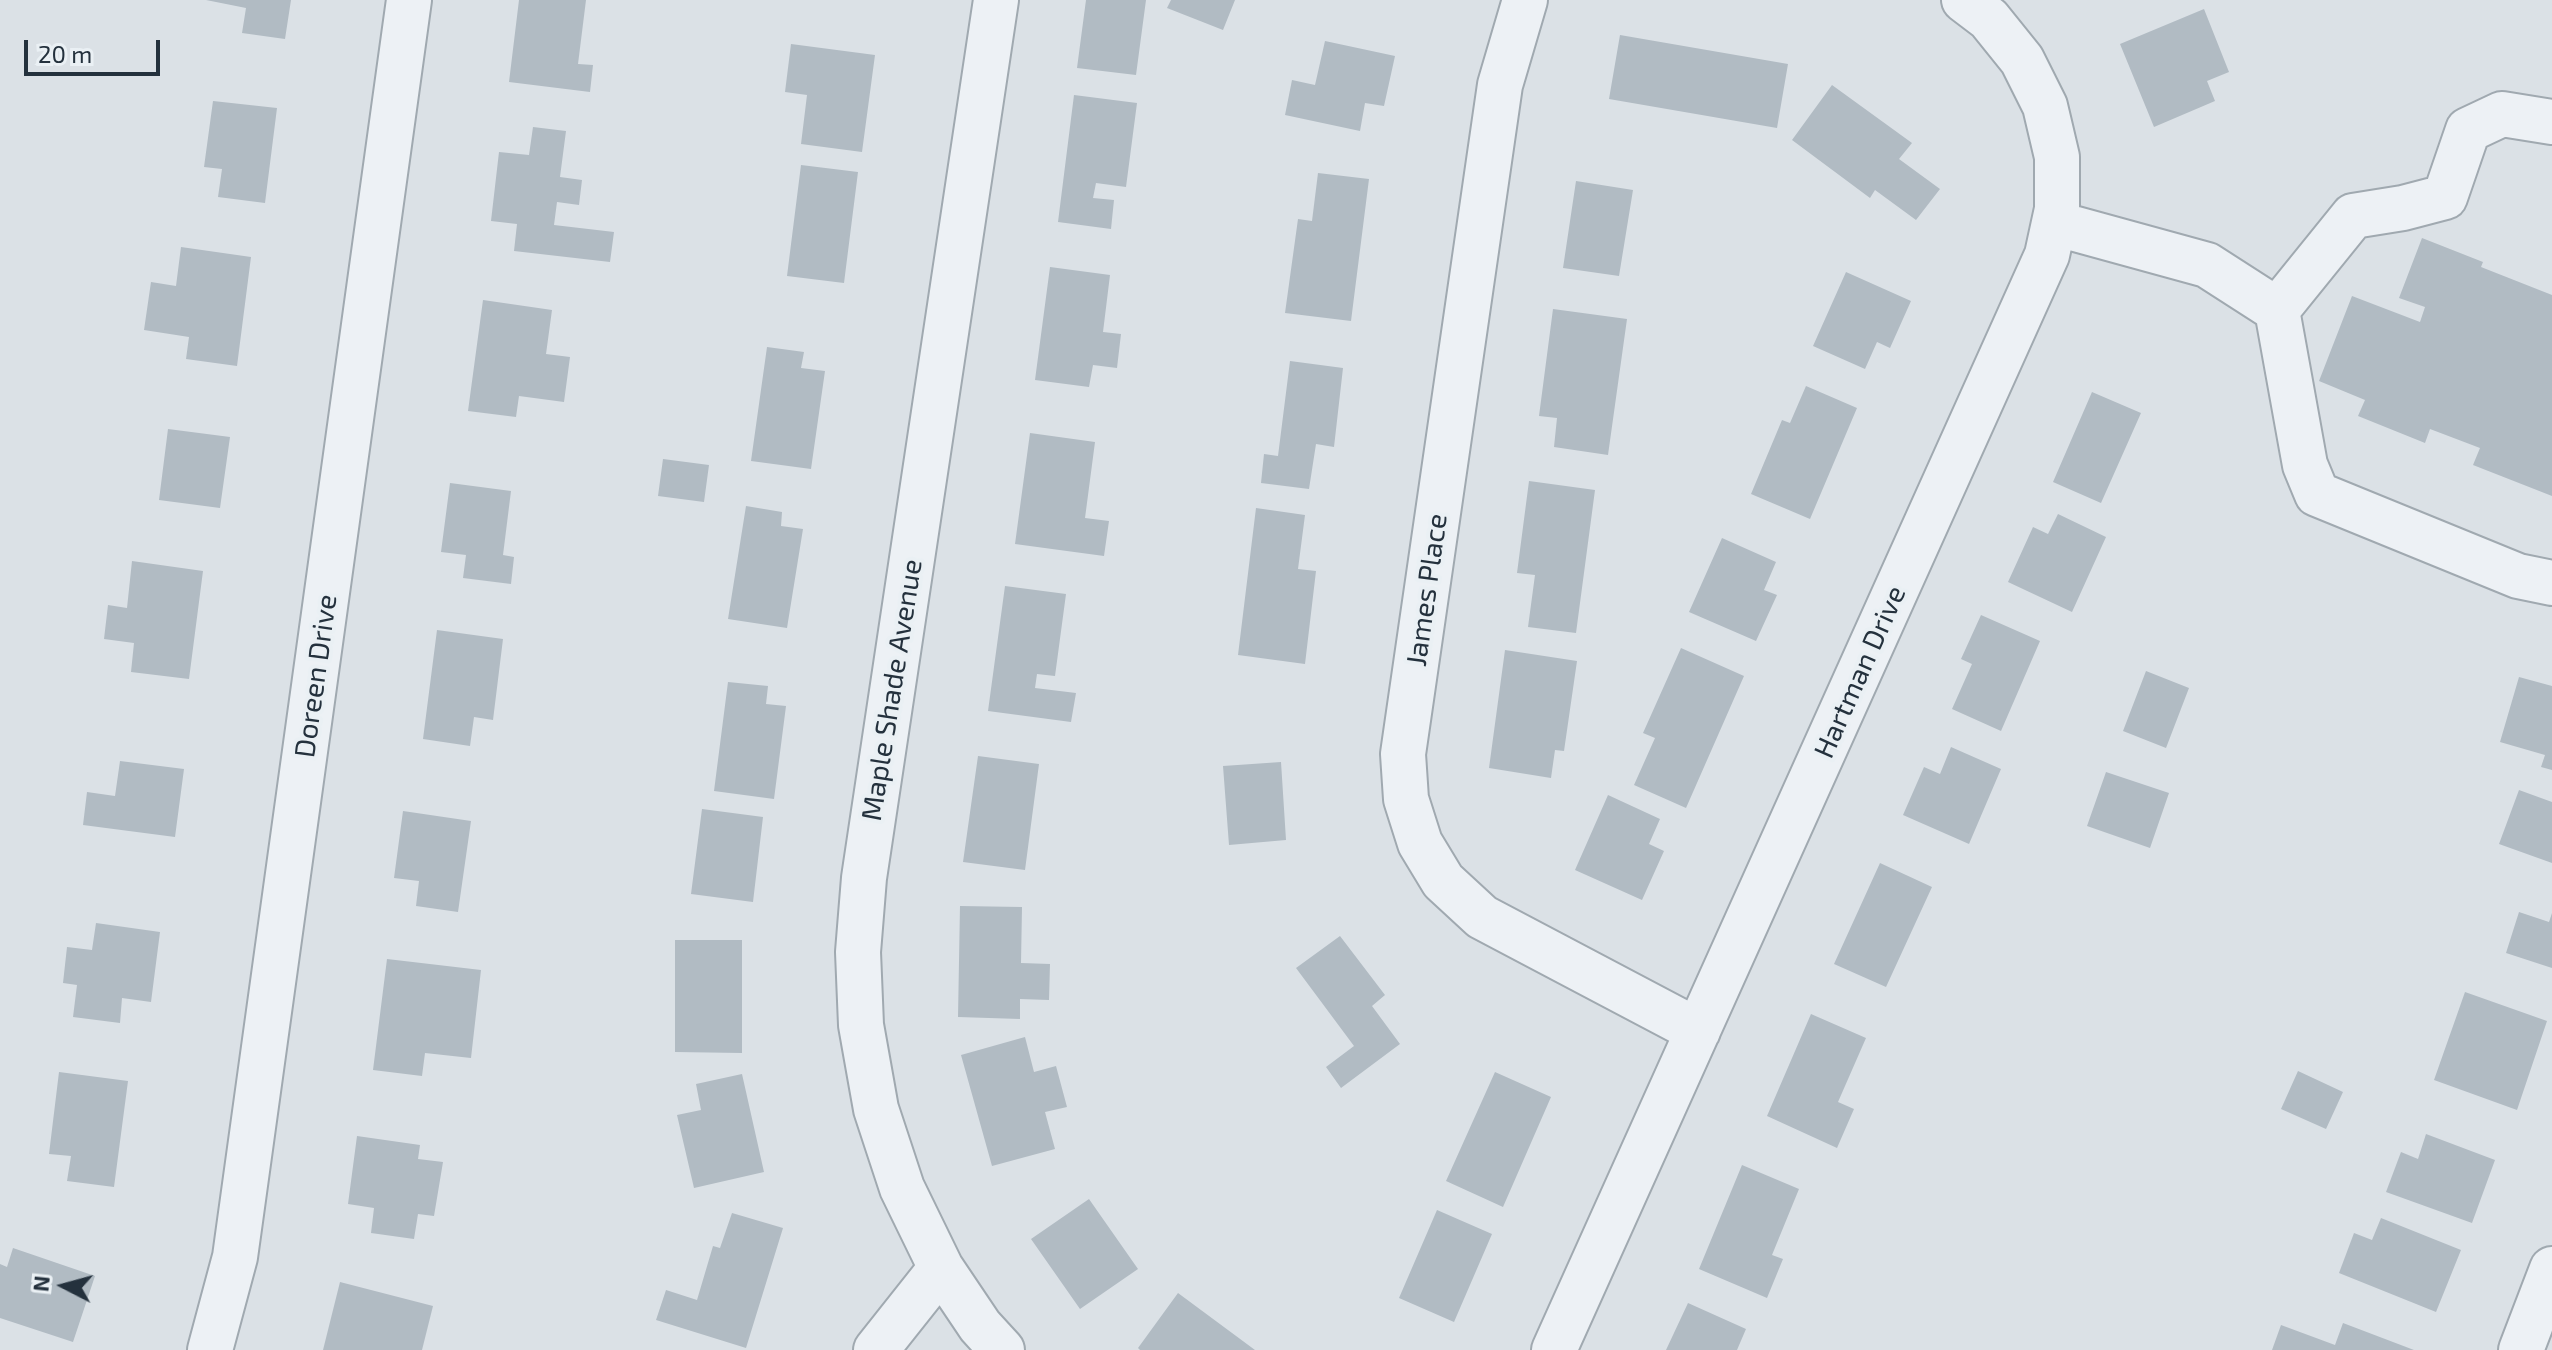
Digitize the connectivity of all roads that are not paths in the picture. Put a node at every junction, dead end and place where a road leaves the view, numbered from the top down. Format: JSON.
{"nodes":[{"id":1,"x":409,"y":0,"type":"edge"},
{"id":2,"x":996,"y":0,"type":"edge"},
{"id":3,"x":1525,"y":0,"type":"edge"},
{"id":4,"x":1964,"y":0,"type":"edge"},
{"id":5,"x":2552,"y":122,"type":"edge"},
{"id":6,"x":2054,"y":223,"type":"junction"},
{"id":7,"x":2277,"y":310,"type":"junction"},
{"id":8,"x":2552,"y":583,"type":"edge"},
{"id":9,"x":1698,"y":1031,"type":"junction"},
{"id":10,"x":941,"y":1268,"type":"junction"},
{"id":11,"x":2552,"y":1269,"type":"edge"},
{"id":12,"x":210,"y":1350,"type":"edge"},
{"id":13,"x":876,"y":1350,"type":"edge"},
{"id":14,"x":1002,"y":1350,"type":"edge"},
{"id":15,"x":1554,"y":1350,"type":"edge"},
{"id":16,"x":2521,"y":1350,"type":"edge"}],
"edges":[{"from":1,"to":12,"type":"street","name":"Doreen Drive"},
{"from":2,"to":10,"type":"street","name":"Maple Shade Avenue"},
{"from":3,"to":9,"type":"street","name":"James Place"},
{"from":4,"to":6,"type":"street","name":"Hartman Drive"},
{"from":5,"to":7,"type":"street"},
{"from":6,"to":7,"type":"street"},
{"from":6,"to":9,"type":"street","name":"Hartman Drive"},
{"from":7,"to":8,"type":"street"},
{"from":9,"to":15,"type":"street","name":"Hartman Drive"},
{"from":10,"to":13,"type":"street"},
{"from":10,"to":14,"type":"street","name":"Maple Shade Avenue"},
{"from":11,"to":16,"type":"street"}]}
